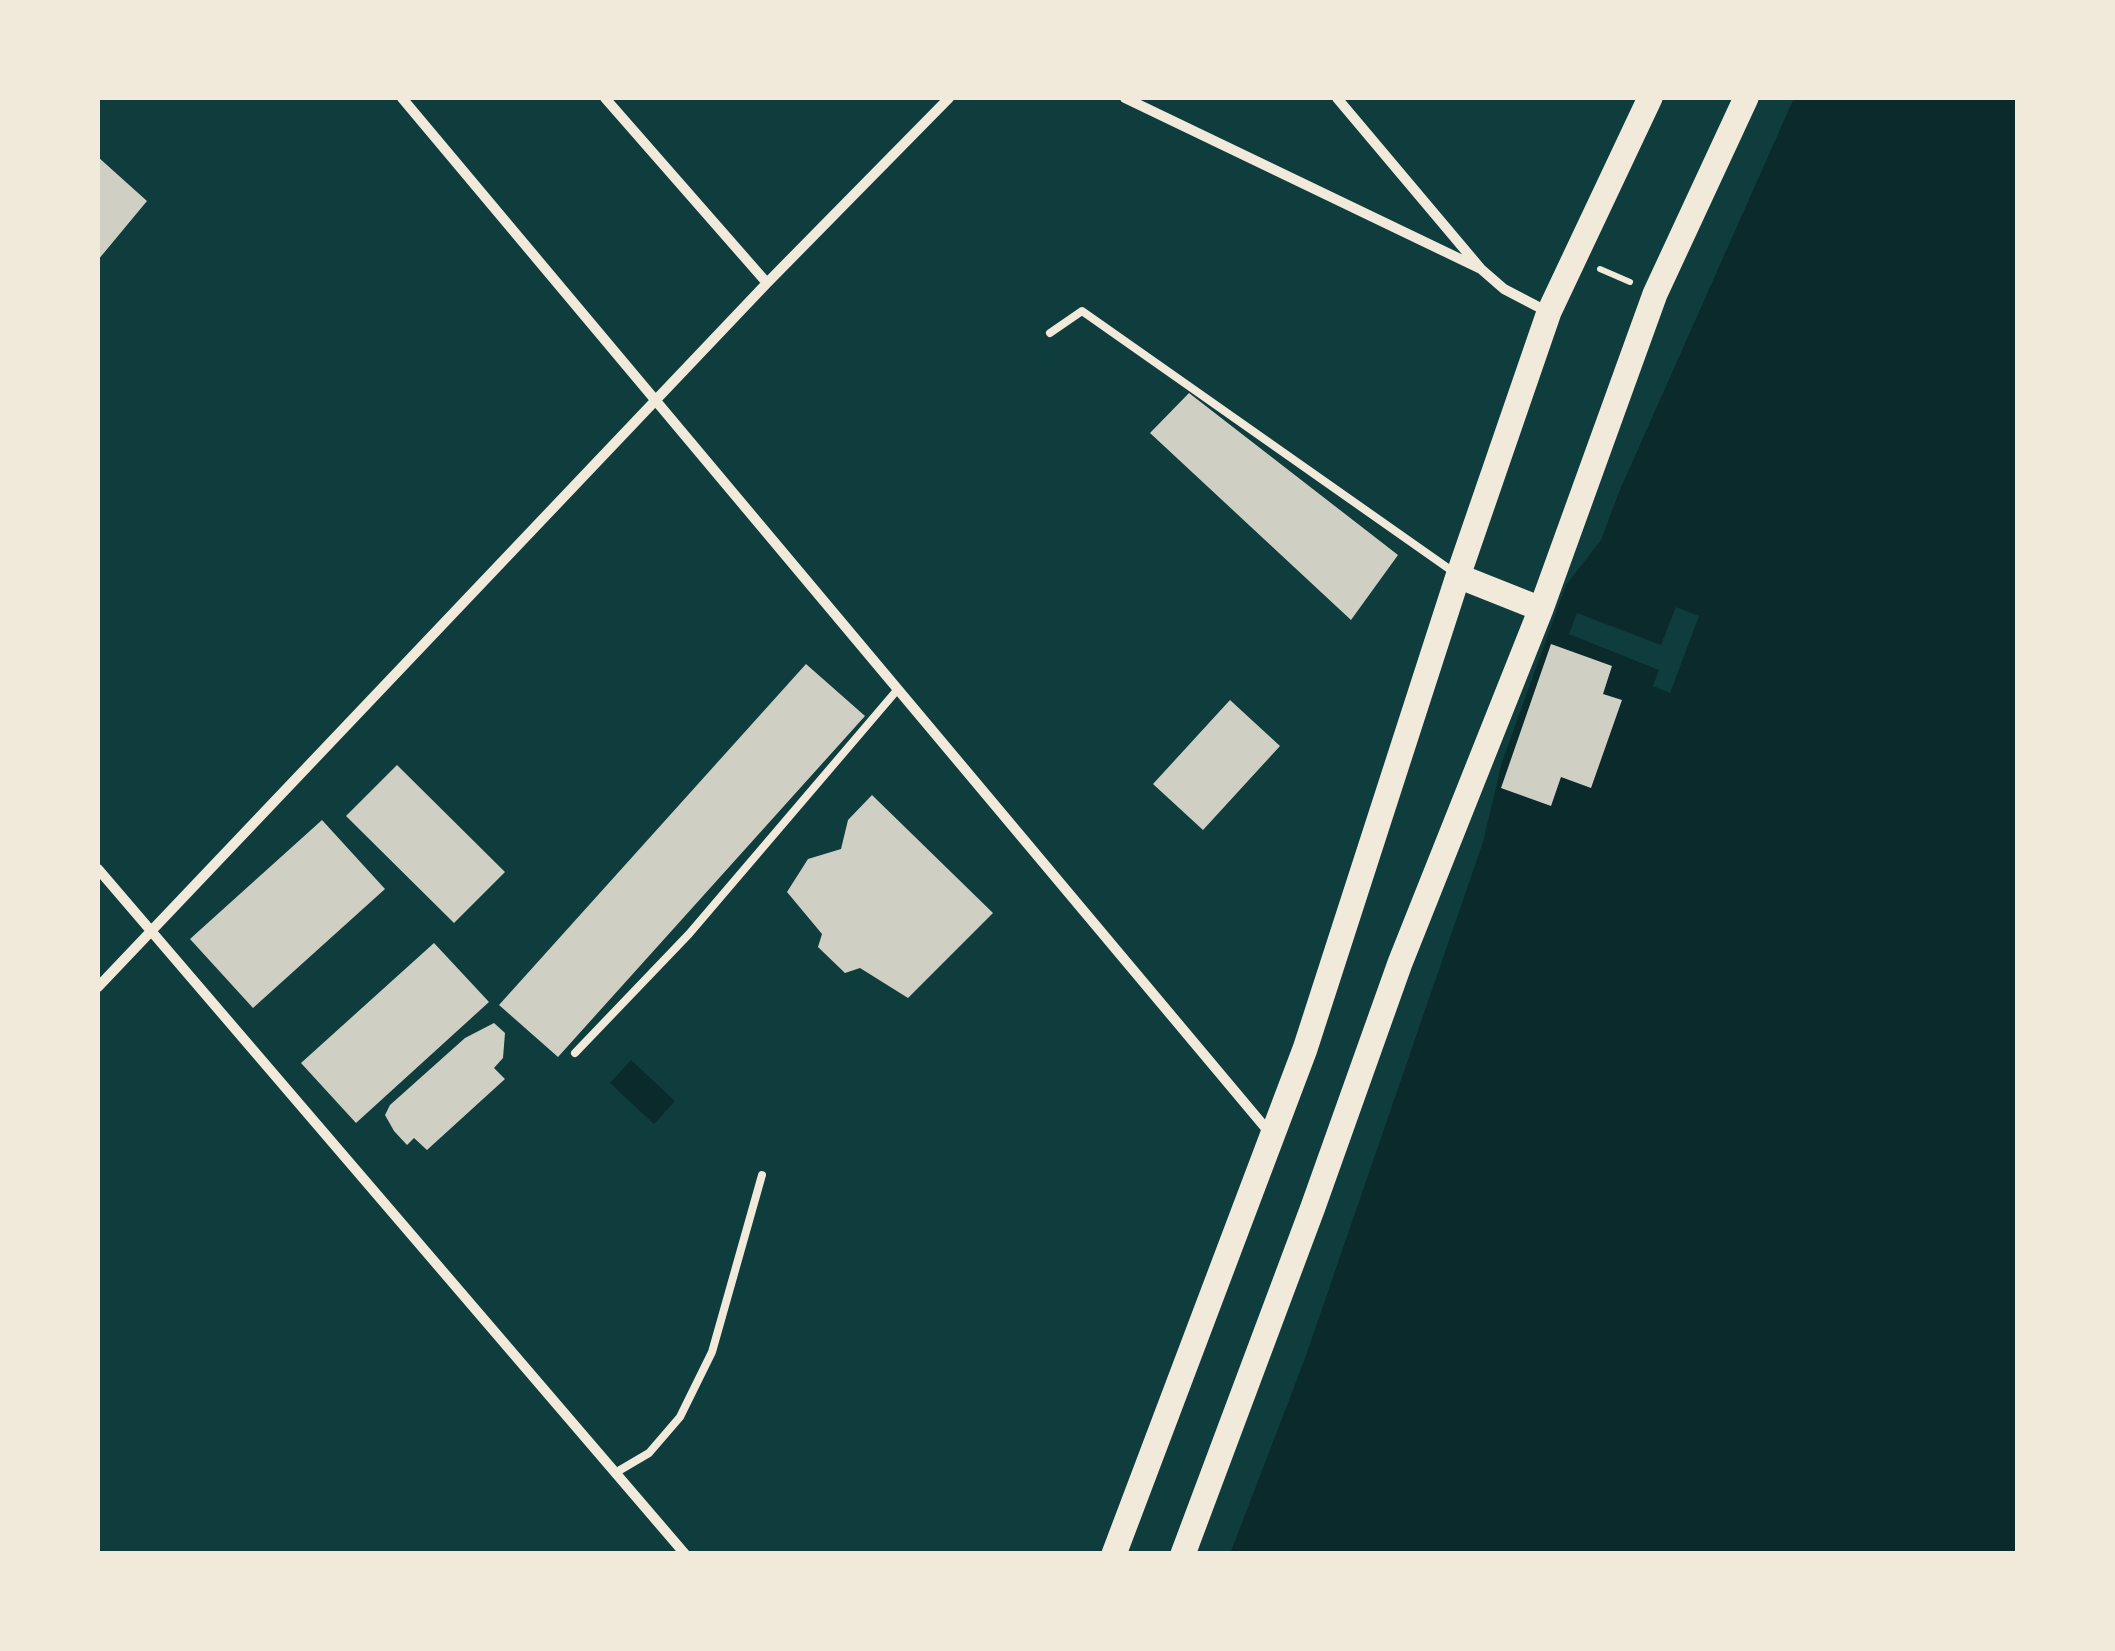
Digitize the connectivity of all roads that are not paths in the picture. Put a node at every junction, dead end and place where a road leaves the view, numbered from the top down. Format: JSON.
{"nodes":[{"id":1,"x":402,"y":98,"type":"edge"},
{"id":2,"x":605,"y":98,"type":"edge"},
{"id":3,"x":950,"y":98,"type":"edge"},
{"id":4,"x":1125,"y":98,"type":"edge"},
{"id":5,"x":1337,"y":98,"type":"edge"},
{"id":6,"x":1650,"y":98,"type":"edge"},
{"id":7,"x":1746,"y":98,"type":"edge"},
{"id":8,"x":1482,"y":269,"type":"junction"},
{"id":9,"x":766,"y":284,"type":"junction"},
{"id":10,"x":1549,"y":312,"type":"junction"},
{"id":11,"x":1050,"y":332,"type":"dead end"},
{"id":12,"x":656,"y":400,"type":"junction"},
{"id":13,"x":1458,"y":576,"type":"junction"},
{"id":14,"x":1541,"y":609,"type":"junction"},
{"id":15,"x":898,"y":689,"type":"junction"},
{"id":16,"x":98,"y":869,"type":"edge"},
{"id":17,"x":149,"y":931,"type":"junction"},
{"id":18,"x":98,"y":987,"type":"edge"},
{"id":19,"x":576,"y":1054,"type":"dead end"},
{"id":20,"x":1272,"y":1136,"type":"junction"},
{"id":21,"x":762,"y":1174,"type":"dead end"},
{"id":22,"x":615,"y":1473,"type":"junction"},
{"id":23,"x":684,"y":1554,"type":"edge"},
{"id":24,"x":1114,"y":1554,"type":"edge"},
{"id":25,"x":1183,"y":1554,"type":"edge"}],
"edges":[{"from":1,"to":12,"type":"street"},
{"from":2,"to":9,"type":"street"},
{"from":3,"to":9,"type":"street"},
{"from":4,"to":8,"type":"street"},
{"from":5,"to":8,"type":"street"},
{"from":6,"to":10,"type":"main road"},
{"from":7,"to":14,"type":"main road"},
{"from":8,"to":10,"type":"street"},
{"from":9,"to":12,"type":"street"},
{"from":10,"to":13,"type":"main road"},
{"from":11,"to":13,"type":"lane"},
{"from":12,"to":15,"type":"street"},
{"from":12,"to":17,"type":"street"},
{"from":13,"to":14,"type":"main road"},
{"from":13,"to":20,"type":"main road"},
{"from":14,"to":25,"type":"main road"},
{"from":15,"to":19,"type":"lane"},
{"from":15,"to":20,"type":"street"},
{"from":16,"to":17,"type":"street"},
{"from":17,"to":18,"type":"street"},
{"from":17,"to":22,"type":"street"},
{"from":20,"to":24,"type":"main road"},
{"from":21,"to":22,"type":"lane"},
{"from":22,"to":23,"type":"street"}]}
